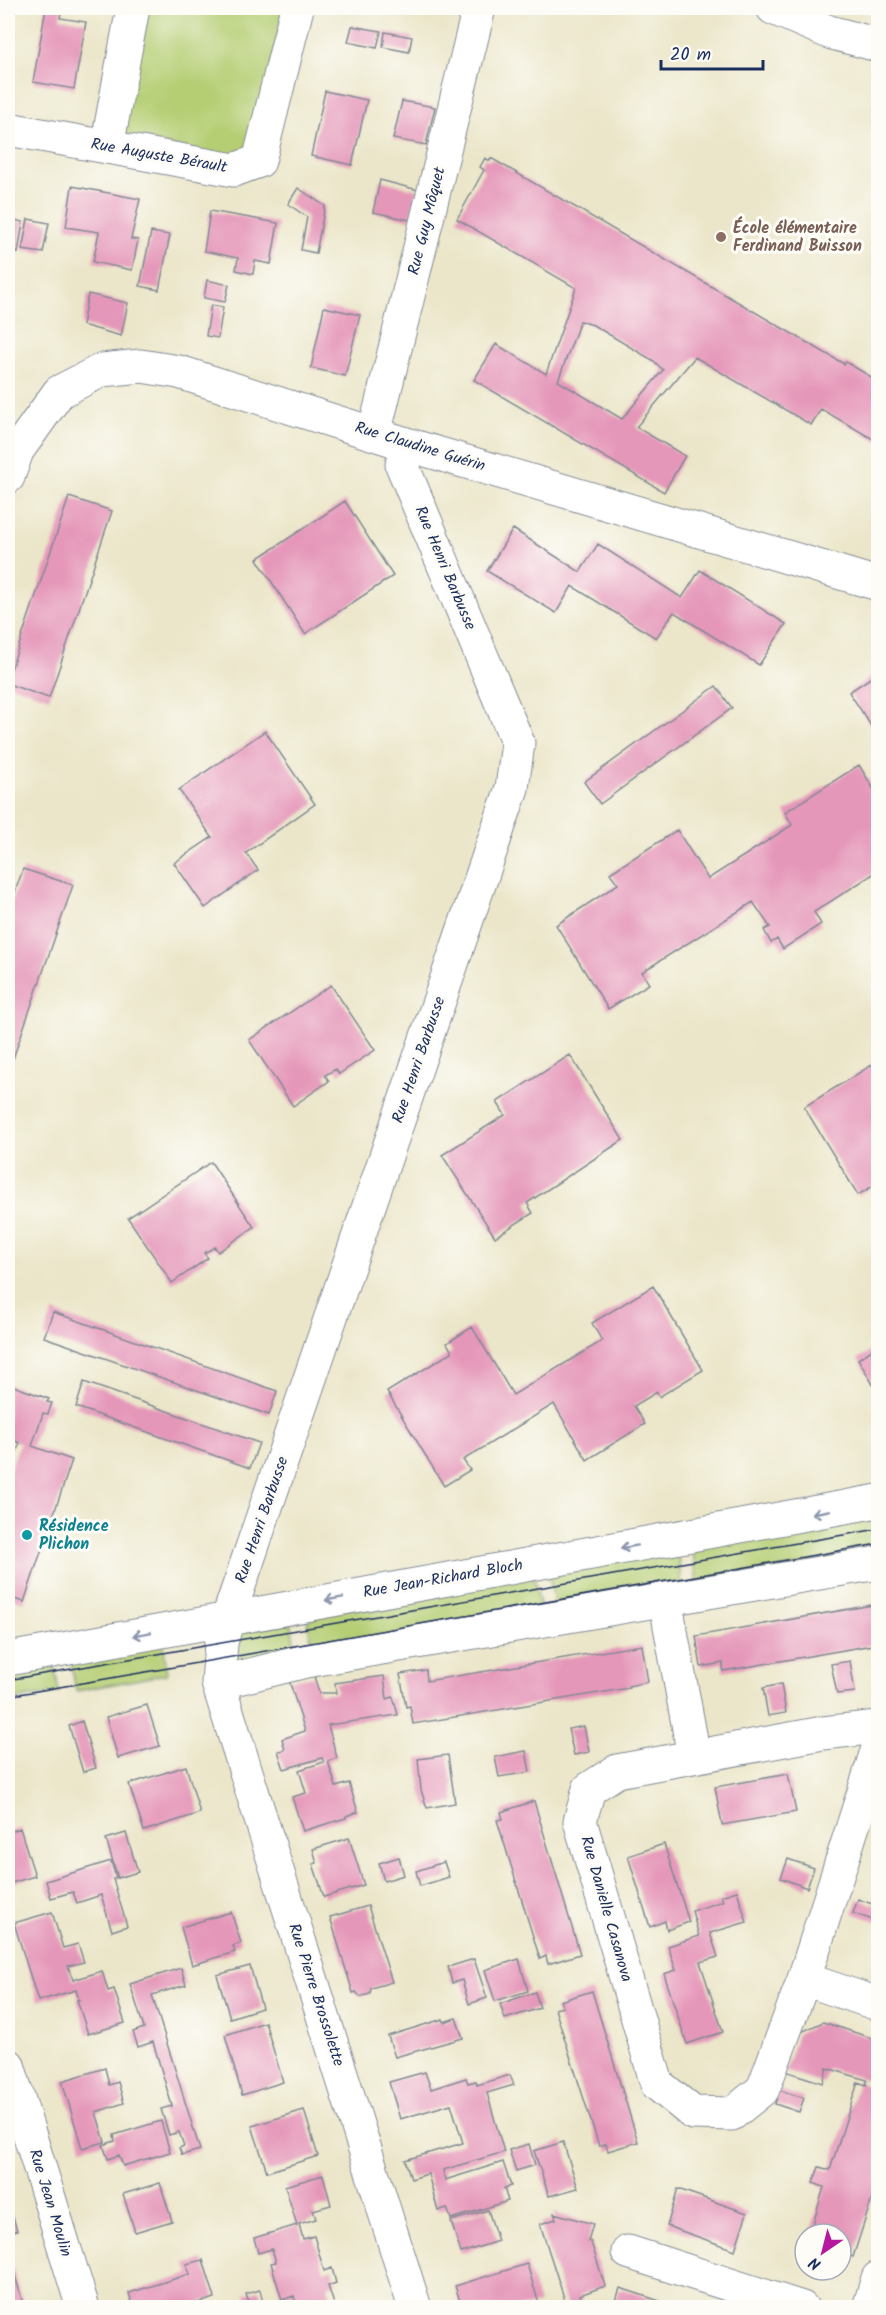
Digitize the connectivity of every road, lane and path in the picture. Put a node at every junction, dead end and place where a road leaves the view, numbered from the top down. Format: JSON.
{"nodes":[{"id":1,"x":133,"y":8,"type":"edge"},
{"id":2,"x":297,"y":8,"type":"edge"},
{"id":3,"x":479,"y":8,"type":"edge"},
{"id":4,"x":773,"y":8,"type":"edge"},
{"id":5,"x":879,"y":45,"type":"edge"},
{"id":6,"x":8,"y":129,"type":"edge"},
{"id":7,"x":107,"y":147,"type":"junction"},
{"id":8,"x":374,"y":434,"type":"junction"},
{"id":9,"x":406,"y":444,"type":"junction"},
{"id":10,"x":8,"y":477,"type":"edge"},
{"id":11,"x":879,"y":584,"type":"edge"},
{"id":12,"x":879,"y":1501,"type":"edge"},
{"id":13,"x":879,"y":1563,"type":"edge"},
{"id":14,"x":664,"y":1599,"type":"junction"},
{"id":15,"x":228,"y":1618,"type":"junction"},
{"id":16,"x":8,"y":1659,"type":"edge"},
{"id":17,"x":218,"y":1683,"type":"junction"},
{"id":18,"x":879,"y":1727,"type":"edge"},
{"id":19,"x":879,"y":1748,"type":"edge"},
{"id":20,"x":694,"y":1756,"type":"junction"},
{"id":21,"x":804,"y":1979,"type":"junction"},
{"id":22,"x":879,"y":2004,"type":"edge"},
{"id":23,"x":8,"y":2065,"type":"edge"},
{"id":24,"x":628,"y":2252,"type":"dead end"},
{"id":25,"x":879,"y":2278,"type":"edge"},
{"id":26,"x":83,"y":2307,"type":"edge"},
{"id":27,"x":415,"y":2307,"type":"edge"},
{"id":28,"x":802,"y":2307,"type":"edge"},
{"id":29,"x":869,"y":2307,"type":"edge"}],
"edges":[{"from":1,"to":7,"type":"street"},
{"from":2,"to":7,"type":"street","name":"Rue Auguste Bérault"},
{"from":3,"to":8,"type":"street","name":"Rue Guy Môquet"},
{"from":4,"to":5,"type":"street"},
{"from":6,"to":7,"type":"street","name":"Rue Auguste Bérault"},
{"from":8,"to":9,"type":"street","name":"Rue Claudine Guérin"},
{"from":8,"to":10,"type":"street","name":"Rue Claudine Guérin"},
{"from":9,"to":11,"type":"street","name":"Rue Claudine Guérin"},
{"from":9,"to":15,"type":"street","name":"Rue Henri Barbusse"},
{"from":12,"to":15,"type":"street","name":"Rue Jean-Richard Bloch","one_way":true},
{"from":13,"to":14,"type":"street"},
{"from":14,"to":17,"type":"street"},
{"from":14,"to":20,"type":"street"},
{"from":15,"to":16,"type":"street","name":"Rue Jean-Richard Bloch","one_way":true},
{"from":15,"to":17,"type":"street","name":"Rue Henri Barbusse"},
{"from":17,"to":27,"type":"street","name":"Rue Pierre Brossolette"},
{"from":18,"to":20,"type":"street","name":"Rue Danielle Casanova"},
{"from":19,"to":21,"type":"street","name":"Rue Danielle Casanova"},
{"from":20,"to":21,"type":"street","name":"Rue Danielle Casanova"},
{"from":21,"to":22,"type":"street"},
{"from":23,"to":26,"type":"street","name":"Rue Jean Moulin"},
{"from":24,"to":28,"type":"street"},
{"from":25,"to":29,"type":"street"}]}
